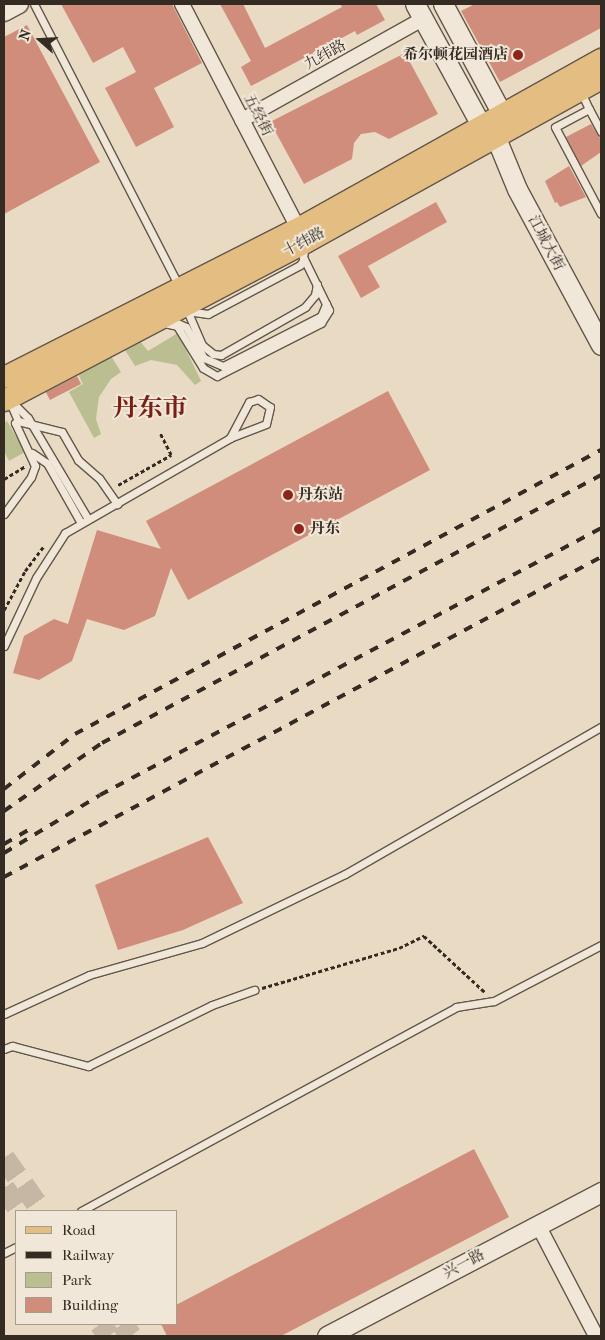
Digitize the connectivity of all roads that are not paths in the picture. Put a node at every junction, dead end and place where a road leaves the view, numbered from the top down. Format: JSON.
{"nodes":[{"id":1,"x":19,"y":4,"type":"edge"},
{"id":2,"x":34,"y":4,"type":"edge"},
{"id":3,"x":182,"y":4,"type":"edge"},
{"id":4,"x":446,"y":5,"type":"edge"},
{"id":5,"x":419,"y":11,"type":"edge"},
{"id":6,"x":4,"y":12,"type":"edge"},
{"id":7,"x":601,"y":59,"type":"edge"},
{"id":8,"x":601,"y":78,"type":"edge"},
{"id":9,"x":580,"y":90,"type":"junction"},
{"id":10,"x":588,"y":109,"type":"junction"},
{"id":11,"x":502,"y":114,"type":"junction"},
{"id":12,"x":242,"y":120,"type":"junction"},
{"id":13,"x":488,"y":132,"type":"junction"},
{"id":14,"x":601,"y":132,"type":"edge"},
{"id":15,"x":601,"y":214,"type":"edge"},
{"id":16,"x":302,"y":243,"type":"junction"},
{"id":17,"x":317,"y":284,"type":"junction"},
{"id":18,"x":184,"y":301,"type":"junction"},
{"id":19,"x":144,"y":325,"type":"junction"},
{"id":20,"x":601,"y":345,"type":"edge"},
{"id":21,"x":4,"y":377,"type":"edge"},
{"id":22,"x":5,"y":396,"type":"edge"},
{"id":23,"x":18,"y":421,"type":"junction"},
{"id":24,"x":32,"y":425,"type":"junction"},
{"id":25,"x":230,"y":438,"type":"junction"},
{"id":26,"x":31,"y":453,"type":"junction"},
{"id":27,"x":117,"y":504,"type":"junction"},
{"id":28,"x":4,"y":514,"type":"edge"},
{"id":29,"x":85,"y":521,"type":"junction"},
{"id":30,"x":4,"y":642,"type":"edge"},
{"id":31,"x":601,"y":727,"type":"edge"},
{"id":32,"x":601,"y":945,"type":"edge"},
{"id":33,"x":254,"y":990,"type":"road end"},
{"id":34,"x":4,"y":1014,"type":"edge"},
{"id":35,"x":4,"y":1049,"type":"edge"},
{"id":36,"x":601,"y":1192,"type":"edge"},
{"id":37,"x":83,"y":1210,"type":"edge"},
{"id":38,"x":538,"y":1226,"type":"junction"},
{"id":39,"x":327,"y":1336,"type":"edge"},
{"id":40,"x":596,"y":1336,"type":"edge"}],
"edges":[{"from":1,"to":6,"type":"street"},
{"from":2,"to":18,"type":"lane"},
{"from":3,"to":12,"type":"street","name":"五经街"},
{"from":4,"to":11,"type":"main road"},
{"from":5,"to":12,"type":"street","name":"九纬路"},
{"from":5,"to":13,"type":"main road","name":"江城大街"},
{"from":7,"to":11,"type":"main road","name":"十纬路"},
{"from":8,"to":9,"type":"main road","name":"十纬路"},
{"from":9,"to":10,"type":"lane"},
{"from":9,"to":13,"type":"main road","name":"十纬路"},
{"from":10,"to":14,"type":"lane"},
{"from":10,"to":15,"type":"lane"},
{"from":11,"to":13,"type":"main road","name":"十纬路"},
{"from":12,"to":16,"type":"street","name":"五经街"},
{"from":13,"to":16,"type":"main road","name":"十纬路"},
{"from":13,"to":20,"type":"main road","name":"江城大街"},
{"from":16,"to":17,"type":"lane"},
{"from":16,"to":18,"type":"main road","name":"十纬路"},
{"from":16,"to":18,"type":"lane"},
{"from":17,"to":18,"type":"lane"},
{"from":17,"to":19,"type":"lane"},
{"from":18,"to":19,"type":"main road","name":"十纬路"},
{"from":18,"to":21,"type":"main road","name":"十纬路"},
{"from":19,"to":22,"type":"main road","name":"十纬路"},
{"from":22,"to":23,"type":"lane"},
{"from":22,"to":24,"type":"lane"},
{"from":23,"to":24,"type":"lane"},
{"from":23,"to":26,"type":"lane"},
{"from":24,"to":27,"type":"lane"},
{"from":24,"to":29,"type":"lane"},
{"from":25,"to":25,"type":"lane"},
{"from":25,"to":27,"type":"lane"},
{"from":26,"to":28,"type":"lane"},
{"from":26,"to":29,"type":"lane"},
{"from":27,"to":29,"type":"lane"},
{"from":29,"to":30,"type":"lane"},
{"from":31,"to":34,"type":"lane"},
{"from":32,"to":37,"type":"lane"},
{"from":33,"to":35,"type":"lane"},
{"from":36,"to":38,"type":"main road","name":"兴一路"},
{"from":38,"to":39,"type":"main road","name":"兴一路"},
{"from":38,"to":40,"type":"street"}]}
